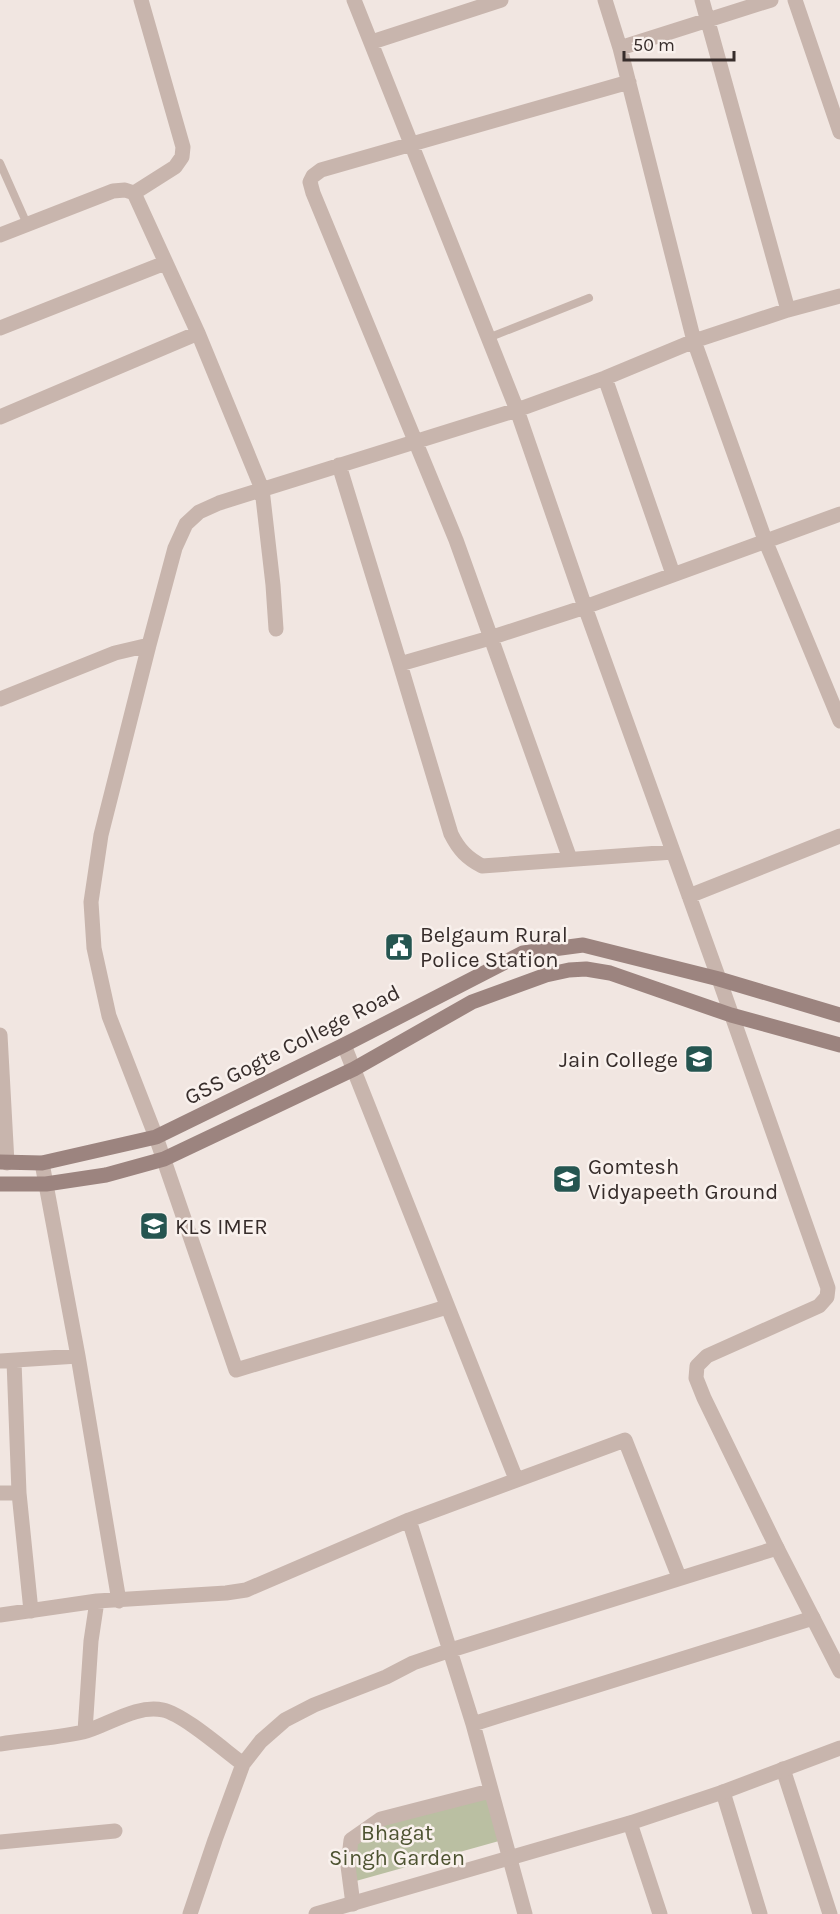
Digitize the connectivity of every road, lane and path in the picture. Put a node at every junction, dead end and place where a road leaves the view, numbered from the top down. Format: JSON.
{"nodes":[{"id":1,"x":141,"y":0,"type":"edge"},
{"id":2,"x":354,"y":0,"type":"edge"},
{"id":3,"x":501,"y":0,"type":"edge"},
{"id":4,"x":605,"y":0,"type":"edge"},
{"id":5,"x":702,"y":0,"type":"edge"},
{"id":6,"x":771,"y":0,"type":"edge"},
{"id":7,"x":795,"y":0,"type":"edge"},
{"id":8,"x":708,"y":20,"type":"junction"},
{"id":9,"x":372,"y":42,"type":"junction"},
{"id":10,"x":620,"y":48,"type":"junction"},
{"id":11,"x":629,"y":82,"type":"junction"},
{"id":12,"x":838,"y":122,"type":"edge"},
{"id":13,"x":412,"y":144,"type":"junction"},
{"id":14,"x":0,"y":163,"type":"edge"},
{"id":15,"x":134,"y":194,"type":"junction"},
{"id":16,"x":27,"y":224,"type":"junction"},
{"id":17,"x":0,"y":235,"type":"edge"},
{"id":18,"x":165,"y":263,"type":"junction"},
{"id":19,"x":840,"y":296,"type":"edge"},
{"id":20,"x":589,"y":298,"type":"dead end"},
{"id":21,"x":788,"y":310,"type":"junction"},
{"id":22,"x":0,"y":328,"type":"edge"},
{"id":23,"x":198,"y":333,"type":"junction"},
{"id":24,"x":488,"y":338,"type":"junction"},
{"id":25,"x":694,"y":341,"type":"junction"},
{"id":26,"x":605,"y":378,"type":"junction"},
{"id":27,"x":517,"y":410,"type":"junction"},
{"id":28,"x":0,"y":417,"type":"edge"},
{"id":29,"x":415,"y":441,"type":"junction"},
{"id":30,"x":339,"y":465,"type":"junction"},
{"id":31,"x":262,"y":489,"type":"junction"},
{"id":32,"x":840,"y":514,"type":"edge"},
{"id":33,"x":765,"y":540,"type":"junction"},
{"id":34,"x":673,"y":574,"type":"junction"},
{"id":35,"x":585,"y":607,"type":"junction"},
{"id":36,"x":276,"y":629,"type":"dead end"},
{"id":37,"x":490,"y":638,"type":"junction"},
{"id":38,"x":149,"y":645,"type":"junction"},
{"id":39,"x":400,"y":664,"type":"junction"},
{"id":40,"x":0,"y":699,"type":"edge"},
{"id":41,"x":840,"y":721,"type":"edge"},
{"id":42,"x":840,"y":836,"type":"edge"},
{"id":43,"x":673,"y":852,"type":"junction"},
{"id":44,"x":570,"y":859,"type":"junction"},
{"id":45,"x":689,"y":896,"type":"junction"},
{"id":46,"x":496,"y":967,"type":"junction"},
{"id":47,"x":719,"y":979,"type":"junction"},
{"id":48,"x":506,"y":990,"type":"junction"},
{"id":49,"x":731,"y":1015,"type":"junction"},
{"id":50,"x":840,"y":1015,"type":"edge"},
{"id":51,"x":0,"y":1035,"type":"edge"},
{"id":52,"x":344,"y":1045,"type":"junction"},
{"id":53,"x":840,"y":1045,"type":"edge"},
{"id":54,"x":354,"y":1069,"type":"junction"},
{"id":55,"x":156,"y":1137,"type":"junction"},
{"id":56,"x":164,"y":1159,"type":"junction"},
{"id":57,"x":4,"y":1163,"type":"edge"},
{"id":58,"x":42,"y":1163,"type":"junction"},
{"id":59,"x":0,"y":1184,"type":"edge"},
{"id":60,"x":46,"y":1184,"type":"junction"},
{"id":61,"x":833,"y":1294,"type":"edge"},
{"id":62,"x":447,"y":1307,"type":"junction"},
{"id":63,"x":78,"y":1356,"type":"junction"},
{"id":64,"x":7,"y":1361,"type":"edge"},
{"id":65,"x":516,"y":1479,"type":"junction"},
{"id":66,"x":0,"y":1493,"type":"edge"},
{"id":67,"x":18,"y":1493,"type":"junction"},
{"id":68,"x":409,"y":1520,"type":"junction"},
{"id":69,"x":777,"y":1548,"type":"junction"},
{"id":70,"x":678,"y":1577,"type":"junction"},
{"id":71,"x":97,"y":1601,"type":"junction"},
{"id":72,"x":119,"y":1601,"type":"junction"},
{"id":73,"x":31,"y":1611,"type":"junction"},
{"id":74,"x":0,"y":1615,"type":"edge"},
{"id":75,"x":813,"y":1618,"type":"junction"},
{"id":76,"x":451,"y":1650,"type":"junction"},
{"id":77,"x":840,"y":1671,"type":"edge"},
{"id":78,"x":473,"y":1724,"type":"junction"},
{"id":79,"x":85,"y":1731,"type":"junction"},
{"id":80,"x":0,"y":1744,"type":"edge"},
{"id":81,"x":840,"y":1748,"type":"edge"},
{"id":82,"x":243,"y":1764,"type":"junction"},
{"id":83,"x":783,"y":1769,"type":"junction"},
{"id":84,"x":490,"y":1791,"type":"junction"},
{"id":85,"x":723,"y":1792,"type":"junction"},
{"id":86,"x":630,"y":1822,"type":"junction"},
{"id":87,"x":115,"y":1831,"type":"dead end"},
{"id":88,"x":0,"y":1842,"type":"edge"},
{"id":89,"x":509,"y":1858,"type":"junction"},
{"id":90,"x":353,"y":1904,"type":"junction"},
{"id":91,"x":190,"y":1914,"type":"edge"},
{"id":92,"x":316,"y":1914,"type":"edge"},
{"id":93,"x":525,"y":1914,"type":"edge"},
{"id":94,"x":660,"y":1914,"type":"edge"},
{"id":95,"x":760,"y":1914,"type":"edge"},
{"id":96,"x":830,"y":1914,"type":"edge"}],
"edges":[{"from":1,"to":15,"type":"street"},
{"from":2,"to":9,"type":"street"},
{"from":3,"to":9,"type":"street"},
{"from":4,"to":10,"type":"street"},
{"from":5,"to":8,"type":"street"},
{"from":6,"to":8,"type":"street"},
{"from":7,"to":12,"type":"street"},
{"from":8,"to":10,"type":"street"},
{"from":8,"to":21,"type":"street"},
{"from":9,"to":13,"type":"street"},
{"from":10,"to":11,"type":"street"},
{"from":11,"to":13,"type":"street"},
{"from":11,"to":25,"type":"street"},
{"from":13,"to":24,"type":"street"},
{"from":13,"to":29,"type":"street"},
{"from":14,"to":16,"type":"lane"},
{"from":15,"to":16,"type":"street"},
{"from":15,"to":18,"type":"street"},
{"from":16,"to":17,"type":"street"},
{"from":18,"to":22,"type":"street"},
{"from":18,"to":23,"type":"street"},
{"from":19,"to":21,"type":"street"},
{"from":20,"to":24,"type":"lane"},
{"from":21,"to":25,"type":"street"},
{"from":23,"to":28,"type":"street"},
{"from":23,"to":31,"type":"street"},
{"from":24,"to":27,"type":"street"},
{"from":25,"to":26,"type":"street"},
{"from":25,"to":33,"type":"street"},
{"from":26,"to":27,"type":"street"},
{"from":26,"to":34,"type":"street"},
{"from":27,"to":29,"type":"street"},
{"from":27,"to":35,"type":"street"},
{"from":29,"to":30,"type":"street"},
{"from":29,"to":37,"type":"street"},
{"from":30,"to":31,"type":"street"},
{"from":30,"to":39,"type":"street"},
{"from":31,"to":36,"type":"street"},
{"from":31,"to":38,"type":"street"},
{"from":32,"to":33,"type":"street"},
{"from":33,"to":34,"type":"street"},
{"from":33,"to":41,"type":"street"},
{"from":34,"to":35,"type":"street"},
{"from":35,"to":37,"type":"street"},
{"from":35,"to":43,"type":"street"},
{"from":37,"to":39,"type":"street"},
{"from":37,"to":44,"type":"street"},
{"from":38,"to":40,"type":"street"},
{"from":38,"to":55,"type":"street"},
{"from":39,"to":44,"type":"street"},
{"from":42,"to":45,"type":"street"},
{"from":43,"to":44,"type":"street"},
{"from":43,"to":45,"type":"street"},
{"from":45,"to":47,"type":"street"},
{"from":46,"to":47,"type":"main road","name":"GSS Gogte College Road"},
{"from":46,"to":48,"type":"main road"},
{"from":46,"to":52,"type":"main road","name":"GSS Gogte College Road"},
{"from":47,"to":49,"type":"street"},
{"from":47,"to":50,"type":"main road","name":"GSS Gogte College Road"},
{"from":48,"to":49,"type":"main road"},
{"from":48,"to":54,"type":"main road"},
{"from":49,"to":53,"type":"main road"},
{"from":49,"to":61,"type":"street"},
{"from":51,"to":57,"type":"street"},
{"from":52,"to":54,"type":"street"},
{"from":52,"to":55,"type":"main road","name":"GSS Gogte College Road"},
{"from":54,"to":56,"type":"main road"},
{"from":54,"to":62,"type":"street"},
{"from":55,"to":56,"type":"street"},
{"from":55,"to":58,"type":"main road","name":"GSS Gogte College Road"},
{"from":56,"to":60,"type":"main road"},
{"from":56,"to":62,"type":"street"},
{"from":57,"to":58,"type":"main road","name":"GSS Gogte College Road"},
{"from":58,"to":60,"type":"street"},
{"from":59,"to":60,"type":"main road"},
{"from":60,"to":63,"type":"street"},
{"from":61,"to":69,"type":"street"},
{"from":62,"to":65,"type":"street"},
{"from":63,"to":64,"type":"street"},
{"from":63,"to":72,"type":"street"},
{"from":64,"to":67,"type":"street"},
{"from":65,"to":68,"type":"street"},
{"from":65,"to":70,"type":"street"},
{"from":66,"to":67,"type":"street"},
{"from":67,"to":73,"type":"street"},
{"from":68,"to":72,"type":"street"},
{"from":68,"to":76,"type":"street"},
{"from":69,"to":70,"type":"street"},
{"from":69,"to":75,"type":"street"},
{"from":70,"to":76,"type":"street"},
{"from":71,"to":72,"type":"street"},
{"from":71,"to":73,"type":"street"},
{"from":71,"to":79,"type":"street"},
{"from":73,"to":74,"type":"street"},
{"from":75,"to":77,"type":"street"},
{"from":75,"to":78,"type":"street"},
{"from":76,"to":78,"type":"street"},
{"from":76,"to":82,"type":"street"},
{"from":78,"to":84,"type":"street"},
{"from":79,"to":80,"type":"street"},
{"from":79,"to":82,"type":"street"},
{"from":81,"to":83,"type":"street"},
{"from":82,"to":91,"type":"street"},
{"from":83,"to":85,"type":"street"},
{"from":83,"to":96,"type":"street"},
{"from":84,"to":89,"type":"street"},
{"from":84,"to":90,"type":"street"},
{"from":85,"to":86,"type":"street"},
{"from":85,"to":95,"type":"street"},
{"from":86,"to":89,"type":"street"},
{"from":86,"to":94,"type":"street"},
{"from":87,"to":88,"type":"street"},
{"from":89,"to":90,"type":"street"},
{"from":89,"to":93,"type":"street"},
{"from":90,"to":92,"type":"street"}]}
